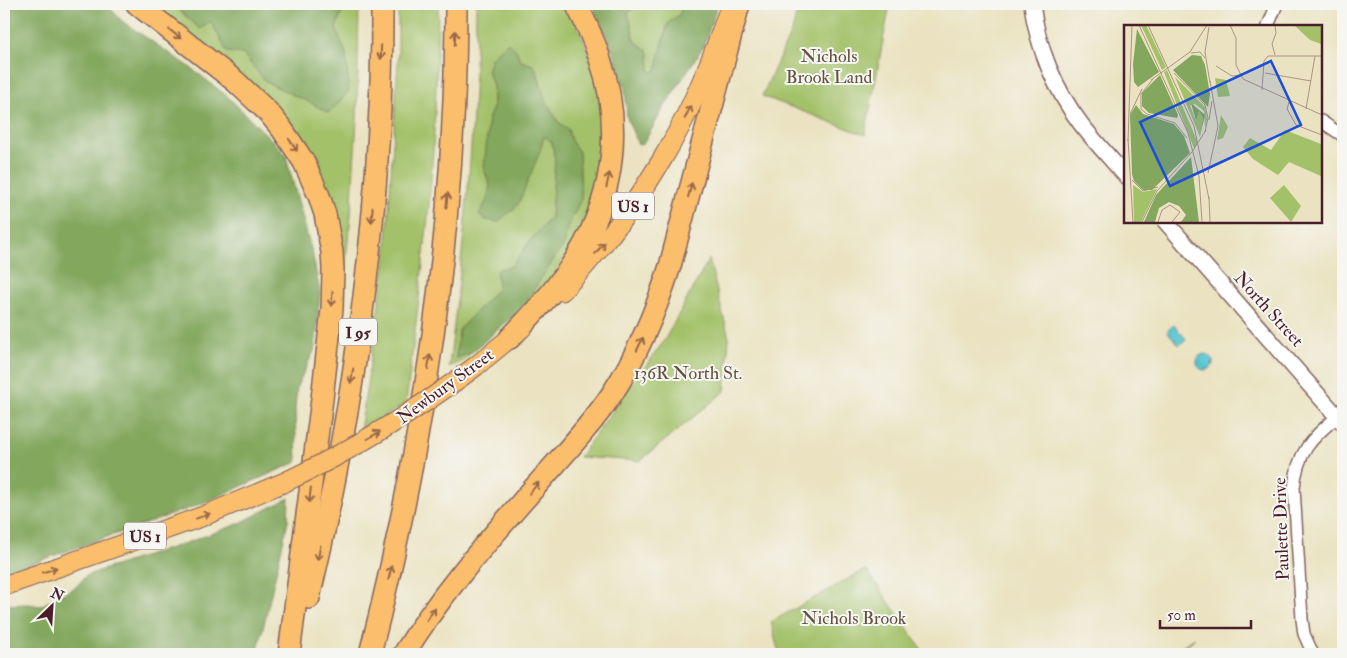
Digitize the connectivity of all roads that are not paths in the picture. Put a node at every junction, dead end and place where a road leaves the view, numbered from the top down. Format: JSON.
{"nodes":[{"id":1,"x":137,"y":4,"type":"edge"},
{"id":2,"x":382,"y":4,"type":"edge"},
{"id":3,"x":456,"y":4,"type":"edge"},
{"id":4,"x":576,"y":4,"type":"edge"},
{"id":5,"x":731,"y":4,"type":"edge"},
{"id":6,"x":739,"y":4,"type":"edge"},
{"id":7,"x":1032,"y":4,"type":"edge"},
{"id":8,"x":1277,"y":4,"type":"edge"},
{"id":9,"x":1268,"y":25,"type":"edge"},
{"id":10,"x":1322,"y":122,"type":"edge"},
{"id":11,"x":1343,"y":136,"type":"edge"},
{"id":12,"x":1124,"y":174,"type":"edge"},
{"id":13,"x":1166,"y":222,"type":"edge"},
{"id":14,"x":510,"y":338,"type":"junction"},
{"id":15,"x":1340,"y":420,"type":"edge"},
{"id":16,"x":4,"y":586,"type":"edge"},
{"id":17,"x":290,"y":654,"type":"edge"},
{"id":18,"x":294,"y":654,"type":"edge"},
{"id":19,"x":370,"y":654,"type":"edge"},
{"id":20,"x":404,"y":654,"type":"edge"},
{"id":21,"x":1313,"y":654,"type":"edge"}],
"edges":[{"from":1,"to":17,"type":"highway","one_way":true},
{"from":2,"to":18,"type":"highway","number":"I 95","one_way":true},
{"from":19,"to":3,"type":"highway","one_way":true},
{"from":14,"to":4,"type":"highway","one_way":true},
{"from":14,"to":5,"type":"main road","name":"Newbury Street","number":"US 1","one_way":true},
{"from":20,"to":6,"type":"highway","one_way":true},
{"from":7,"to":12,"type":"street"},
{"from":8,"to":9,"type":"street"},
{"from":10,"to":11,"type":"street"},
{"from":13,"to":15,"type":"street","name":"North Street"},
{"from":16,"to":14,"type":"main road","name":"Newbury Street","number":"US 1","one_way":true,"bridge":true},
{"from":15,"to":21,"type":"street","name":"Paulette Drive"}]}
